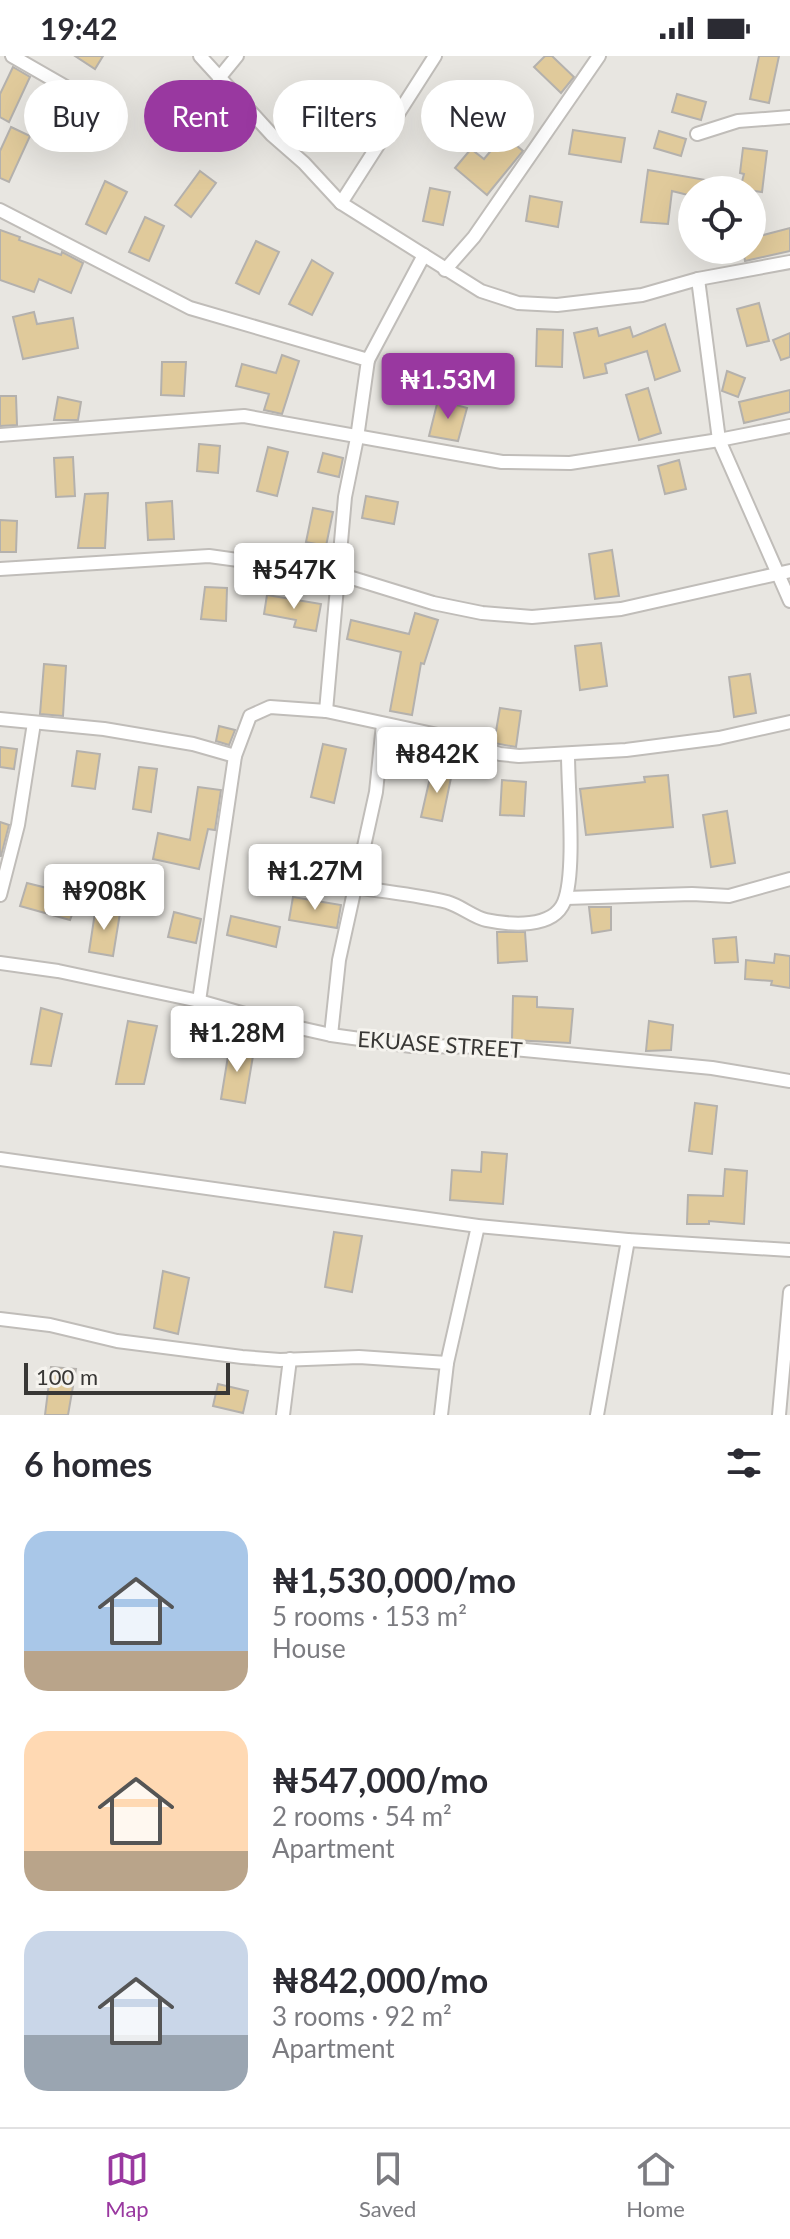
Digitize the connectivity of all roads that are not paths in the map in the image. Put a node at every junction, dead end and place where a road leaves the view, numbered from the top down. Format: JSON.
{"nodes":[{"id":1,"x":12,"y":56,"type":"edge"},
{"id":2,"x":200,"y":56,"type":"edge"},
{"id":3,"x":237,"y":56,"type":"edge"},
{"id":4,"x":435,"y":56,"type":"edge"},
{"id":5,"x":599,"y":56,"type":"edge"},
{"id":6,"x":219,"y":78,"type":"junction"},
{"id":7,"x":54,"y":80,"type":"edge"},
{"id":8,"x":790,"y":117,"type":"edge"},
{"id":9,"x":697,"y":134,"type":"dead end"},
{"id":10,"x":341,"y":203,"type":"junction"},
{"id":11,"x":0,"y":210,"type":"edge"},
{"id":12,"x":424,"y":255,"type":"junction"},
{"id":13,"x":790,"y":262,"type":"edge"},
{"id":14,"x":445,"y":270,"type":"junction"},
{"id":15,"x":698,"y":279,"type":"junction"},
{"id":16,"x":368,"y":360,"type":"junction"},
{"id":17,"x":790,"y":426,"type":"edge"},
{"id":18,"x":0,"y":435,"type":"edge"},
{"id":19,"x":357,"y":438,"type":"junction"},
{"id":20,"x":719,"y":440,"type":"junction"},
{"id":21,"x":0,"y":569,"type":"edge"},
{"id":22,"x":784,"y":572,"type":"edge"},
{"id":23,"x":339,"y":574,"type":"junction"},
{"id":24,"x":790,"y":601,"type":"edge"},
{"id":25,"x":326,"y":711,"type":"junction"},
{"id":26,"x":0,"y":719,"type":"edge"},
{"id":27,"x":790,"y":722,"type":"edge"},
{"id":28,"x":34,"y":723,"type":"junction"},
{"id":29,"x":383,"y":724,"type":"junction"},
{"id":30,"x":568,"y":755,"type":"junction"},
{"id":31,"x":235,"y":756,"type":"junction"},
{"id":32,"x":790,"y":879,"type":"edge"},
{"id":33,"x":356,"y":887,"type":"junction"},
{"id":34,"x":0,"y":895,"type":"edge"},
{"id":35,"x":566,"y":898,"type":"junction"},
{"id":36,"x":0,"y":963,"type":"edge"},
{"id":37,"x":199,"y":1001,"type":"junction"},
{"id":38,"x":331,"y":1035,"type":"junction"},
{"id":39,"x":790,"y":1081,"type":"edge"},
{"id":40,"x":0,"y":1159,"type":"edge"},
{"id":41,"x":478,"y":1226,"type":"junction"},
{"id":42,"x":628,"y":1240,"type":"junction"},
{"id":43,"x":790,"y":1250,"type":"edge"},
{"id":44,"x":790,"y":1292,"type":"edge"},
{"id":45,"x":0,"y":1319,"type":"edge"},
{"id":46,"x":290,"y":1359,"type":"junction"},
{"id":47,"x":447,"y":1363,"type":"junction"},
{"id":48,"x":283,"y":1415,"type":"edge"},
{"id":49,"x":441,"y":1415,"type":"edge"},
{"id":50,"x":597,"y":1415,"type":"edge"},
{"id":51,"x":779,"y":1415,"type":"edge"}],
"edges":[{"from":1,"to":7,"type":"street"},
{"from":2,"to":6,"type":"street"},
{"from":3,"to":6,"type":"street"},
{"from":4,"to":10,"type":"street"},
{"from":5,"to":14,"type":"street"},
{"from":6,"to":10,"type":"street"},
{"from":8,"to":9,"type":"street"},
{"from":10,"to":12,"type":"street"},
{"from":11,"to":16,"type":"street"},
{"from":12,"to":14,"type":"street"},
{"from":12,"to":16,"type":"street"},
{"from":13,"to":15,"type":"street"},
{"from":14,"to":15,"type":"street"},
{"from":15,"to":20,"type":"street"},
{"from":16,"to":19,"type":"street"},
{"from":17,"to":20,"type":"street"},
{"from":18,"to":19,"type":"street"},
{"from":19,"to":20,"type":"street"},
{"from":19,"to":23,"type":"street"},
{"from":20,"to":22,"type":"street"},
{"from":21,"to":23,"type":"street"},
{"from":22,"to":23,"type":"street"},
{"from":22,"to":24,"type":"street"},
{"from":23,"to":25,"type":"street"},
{"from":25,"to":29,"type":"street"},
{"from":25,"to":31,"type":"street"},
{"from":26,"to":28,"type":"street"},
{"from":27,"to":30,"type":"street"},
{"from":28,"to":31,"type":"street"},
{"from":28,"to":34,"type":"street"},
{"from":29,"to":30,"type":"street"},
{"from":29,"to":33,"type":"street"},
{"from":30,"to":35,"type":"street"},
{"from":31,"to":37,"type":"street"},
{"from":32,"to":35,"type":"street"},
{"from":33,"to":35,"type":"street"},
{"from":33,"to":38,"type":"street"},
{"from":36,"to":37,"type":"street","name":"EKUASE STREET"},
{"from":37,"to":38,"type":"street","name":"EKUASE STREET"},
{"from":38,"to":39,"type":"street","name":"EKUASE STREET"},
{"from":40,"to":41,"type":"street"},
{"from":41,"to":42,"type":"street"},
{"from":41,"to":47,"type":"street"},
{"from":42,"to":43,"type":"street"},
{"from":42,"to":50,"type":"street"},
{"from":44,"to":51,"type":"street"},
{"from":45,"to":46,"type":"street"},
{"from":46,"to":47,"type":"street"},
{"from":46,"to":48,"type":"street"},
{"from":47,"to":49,"type":"street"}]}
